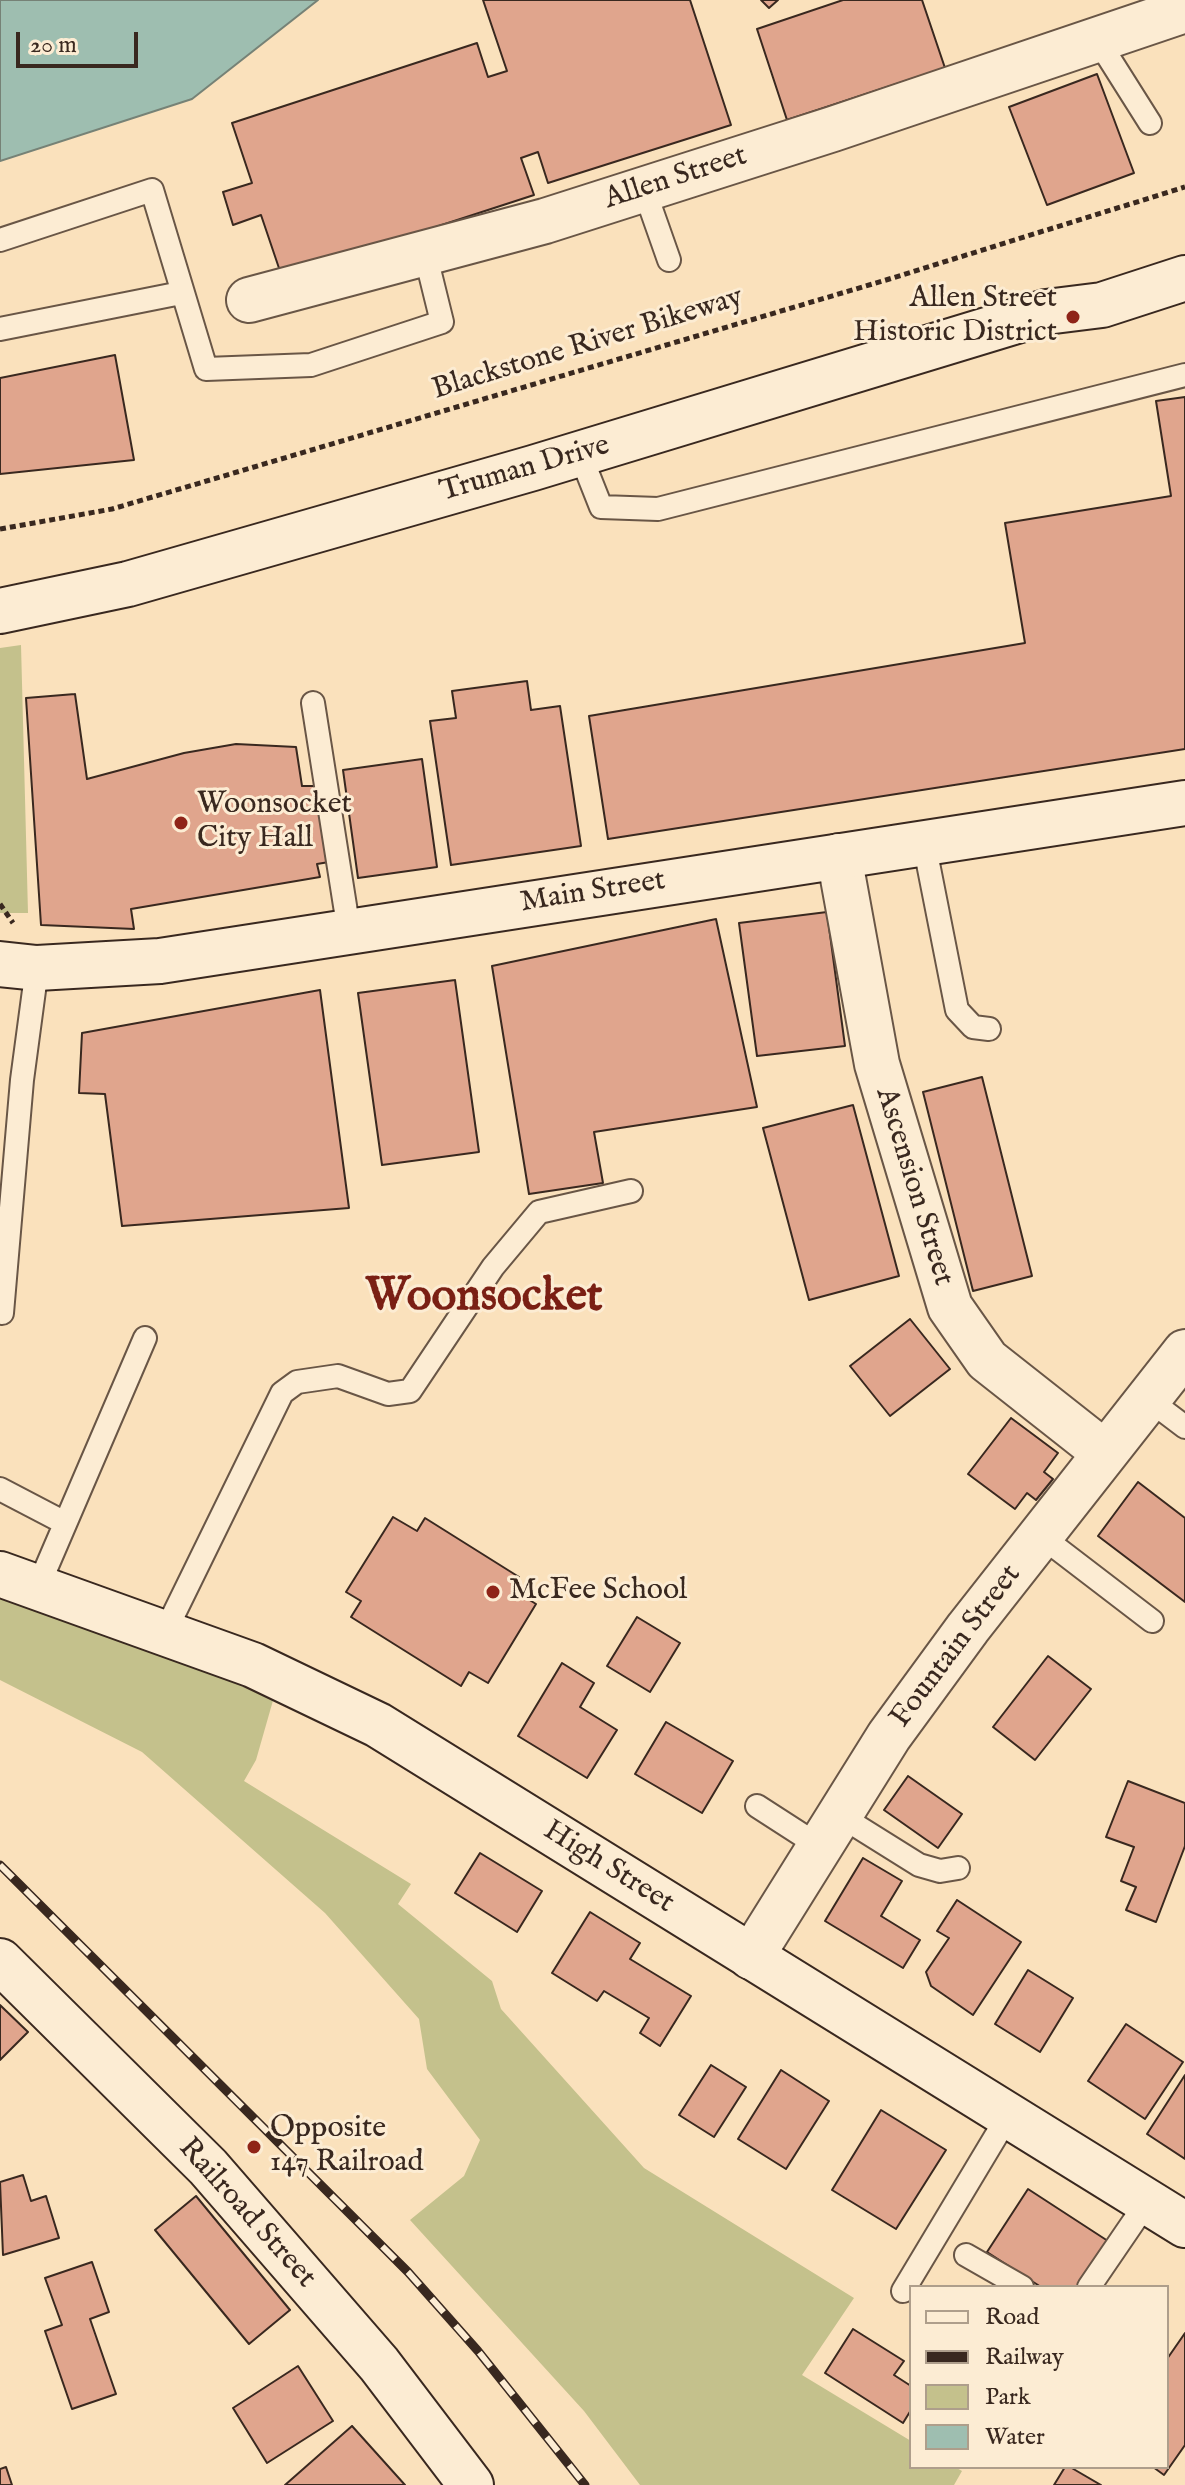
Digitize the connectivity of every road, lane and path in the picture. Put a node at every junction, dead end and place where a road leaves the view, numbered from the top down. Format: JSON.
{"nodes":[{"id":1,"x":1185,"y":10,"type":"edge"},
{"id":2,"x":1102,"y":19,"type":"edge"},
{"id":3,"x":1150,"y":123,"type":"dead end"},
{"id":4,"x":1185,"y":187,"type":"edge"},
{"id":5,"x":644,"y":189,"type":"junction"},
{"id":6,"x":0,"y":240,"type":"edge"},
{"id":7,"x":1185,"y":249,"type":"edge"},
{"id":8,"x":425,"y":253,"type":"junction"},
{"id":9,"x":669,"y":260,"type":"dead end"},
{"id":10,"x":1185,"y":278,"type":"edge"},
{"id":11,"x":181,"y":293,"type":"junction"},
{"id":12,"x":249,"y":300,"type":"dead end"},
{"id":13,"x":1046,"y":312,"type":"junction"},
{"id":14,"x":0,"y":329,"type":"edge"},
{"id":15,"x":1185,"y":375,"type":"edge"},
{"id":16,"x":580,"y":454,"type":"junction"},
{"id":17,"x":0,"y":529,"type":"edge"},
{"id":18,"x":0,"y":611,"type":"edge"},
{"id":19,"x":313,"y":703,"type":"dead end"},
{"id":20,"x":1185,"y":803,"type":"edge"},
{"id":21,"x":924,"y":843,"type":"junction"},
{"id":22,"x":839,"y":856,"type":"junction"},
{"id":23,"x":349,"y":931,"type":"junction"},
{"id":24,"x":18,"y":966,"type":"edge"},
{"id":25,"x":979,"y":1026,"type":"dead end"},
{"id":26,"x":631,"y":1191,"type":"dead end"},
{"id":27,"x":2,"y":1313,"type":"dead end"},
{"id":28,"x":145,"y":1338,"type":"dead end"},
{"id":29,"x":1185,"y":1352,"type":"edge"},
{"id":30,"x":1148,"y":1399,"type":"junction"},
{"id":31,"x":1185,"y":1427,"type":"edge"},
{"id":32,"x":1105,"y":1453,"type":"junction"},
{"id":33,"x":0,"y":1489,"type":"edge"},
{"id":34,"x":65,"y":1523,"type":"junction"},
{"id":35,"x":1041,"y":1536,"type":"junction"},
{"id":36,"x":19,"y":1580,"type":"edge"},
{"id":37,"x":1152,"y":1621,"type":"dead end"},
{"id":38,"x":165,"y":1632,"type":"junction"},
{"id":39,"x":757,"y":1806,"type":"dead end"},
{"id":40,"x":829,"y":1831,"type":"junction"},
{"id":41,"x":958,"y":1868,"type":"dead end"},
{"id":42,"x":751,"y":1957,"type":"junction"},
{"id":43,"x":0,"y":1961,"type":"edge"},
{"id":44,"x":1008,"y":2116,"type":"junction"},
{"id":45,"x":1147,"y":2202,"type":"junction"},
{"id":46,"x":1185,"y":2225,"type":"edge"},
{"id":47,"x":966,"y":2255,"type":"dead end"},
{"id":48,"x":1018,"y":2285,"type":"edge"},
{"id":49,"x":1090,"y":2285,"type":"edge"},
{"id":50,"x":903,"y":2291,"type":"dead end"},
{"id":51,"x":471,"y":2485,"type":"edge"}],
"edges":[{"from":1,"to":2,"type":"main road","name":"Allen Street"},
{"from":2,"to":3,"type":"lane"},
{"from":2,"to":5,"type":"main road","name":"Allen Street"},
{"from":4,"to":17,"type":"path","name":"Blackstone River Bikeway"},
{"from":5,"to":8,"type":"main road","name":"Allen Street"},
{"from":5,"to":9,"type":"lane"},
{"from":6,"to":11,"type":"lane"},
{"from":7,"to":13,"type":"main road","name":"Truman Drive"},
{"from":8,"to":11,"type":"lane"},
{"from":8,"to":12,"type":"main road","name":"Allen Street"},
{"from":10,"to":13,"type":"main road","name":"Truman Drive"},
{"from":11,"to":14,"type":"lane"},
{"from":13,"to":16,"type":"main road","name":"Truman Drive"},
{"from":15,"to":16,"type":"lane"},
{"from":16,"to":18,"type":"main road","name":"Truman Drive"},
{"from":19,"to":23,"type":"lane"},
{"from":20,"to":21,"type":"main road","name":"Main Street"},
{"from":21,"to":22,"type":"main road","name":"Main Street"},
{"from":21,"to":25,"type":"lane"},
{"from":22,"to":23,"type":"main road","name":"Main Street"},
{"from":22,"to":32,"type":"main road","name":"Ascension Street"},
{"from":23,"to":24,"type":"main road","name":"Main Street"},
{"from":24,"to":27,"type":"lane"},
{"from":26,"to":38,"type":"lane"},
{"from":28,"to":34,"type":"lane"},
{"from":29,"to":30,"type":"main road","name":"Fountain Street"},
{"from":30,"to":31,"type":"lane"},
{"from":30,"to":32,"type":"main road","name":"Fountain Street"},
{"from":32,"to":35,"type":"main road","name":"Fountain Street"},
{"from":33,"to":34,"type":"lane"},
{"from":34,"to":36,"type":"lane"},
{"from":35,"to":37,"type":"lane"},
{"from":35,"to":40,"type":"main road","name":"Fountain Street"},
{"from":36,"to":38,"type":"main road","name":"High Street"},
{"from":38,"to":42,"type":"main road","name":"High Street"},
{"from":39,"to":40,"type":"lane"},
{"from":40,"to":41,"type":"lane"},
{"from":40,"to":42,"type":"main road","name":"Fountain Street"},
{"from":42,"to":44,"type":"main road","name":"High Street"},
{"from":43,"to":51,"type":"main road","name":"Railroad Street"},
{"from":44,"to":45,"type":"main road","name":"High Street"},
{"from":44,"to":50,"type":"lane"},
{"from":45,"to":46,"type":"main road","name":"High Street"},
{"from":45,"to":49,"type":"lane"},
{"from":47,"to":48,"type":"lane"}]}
